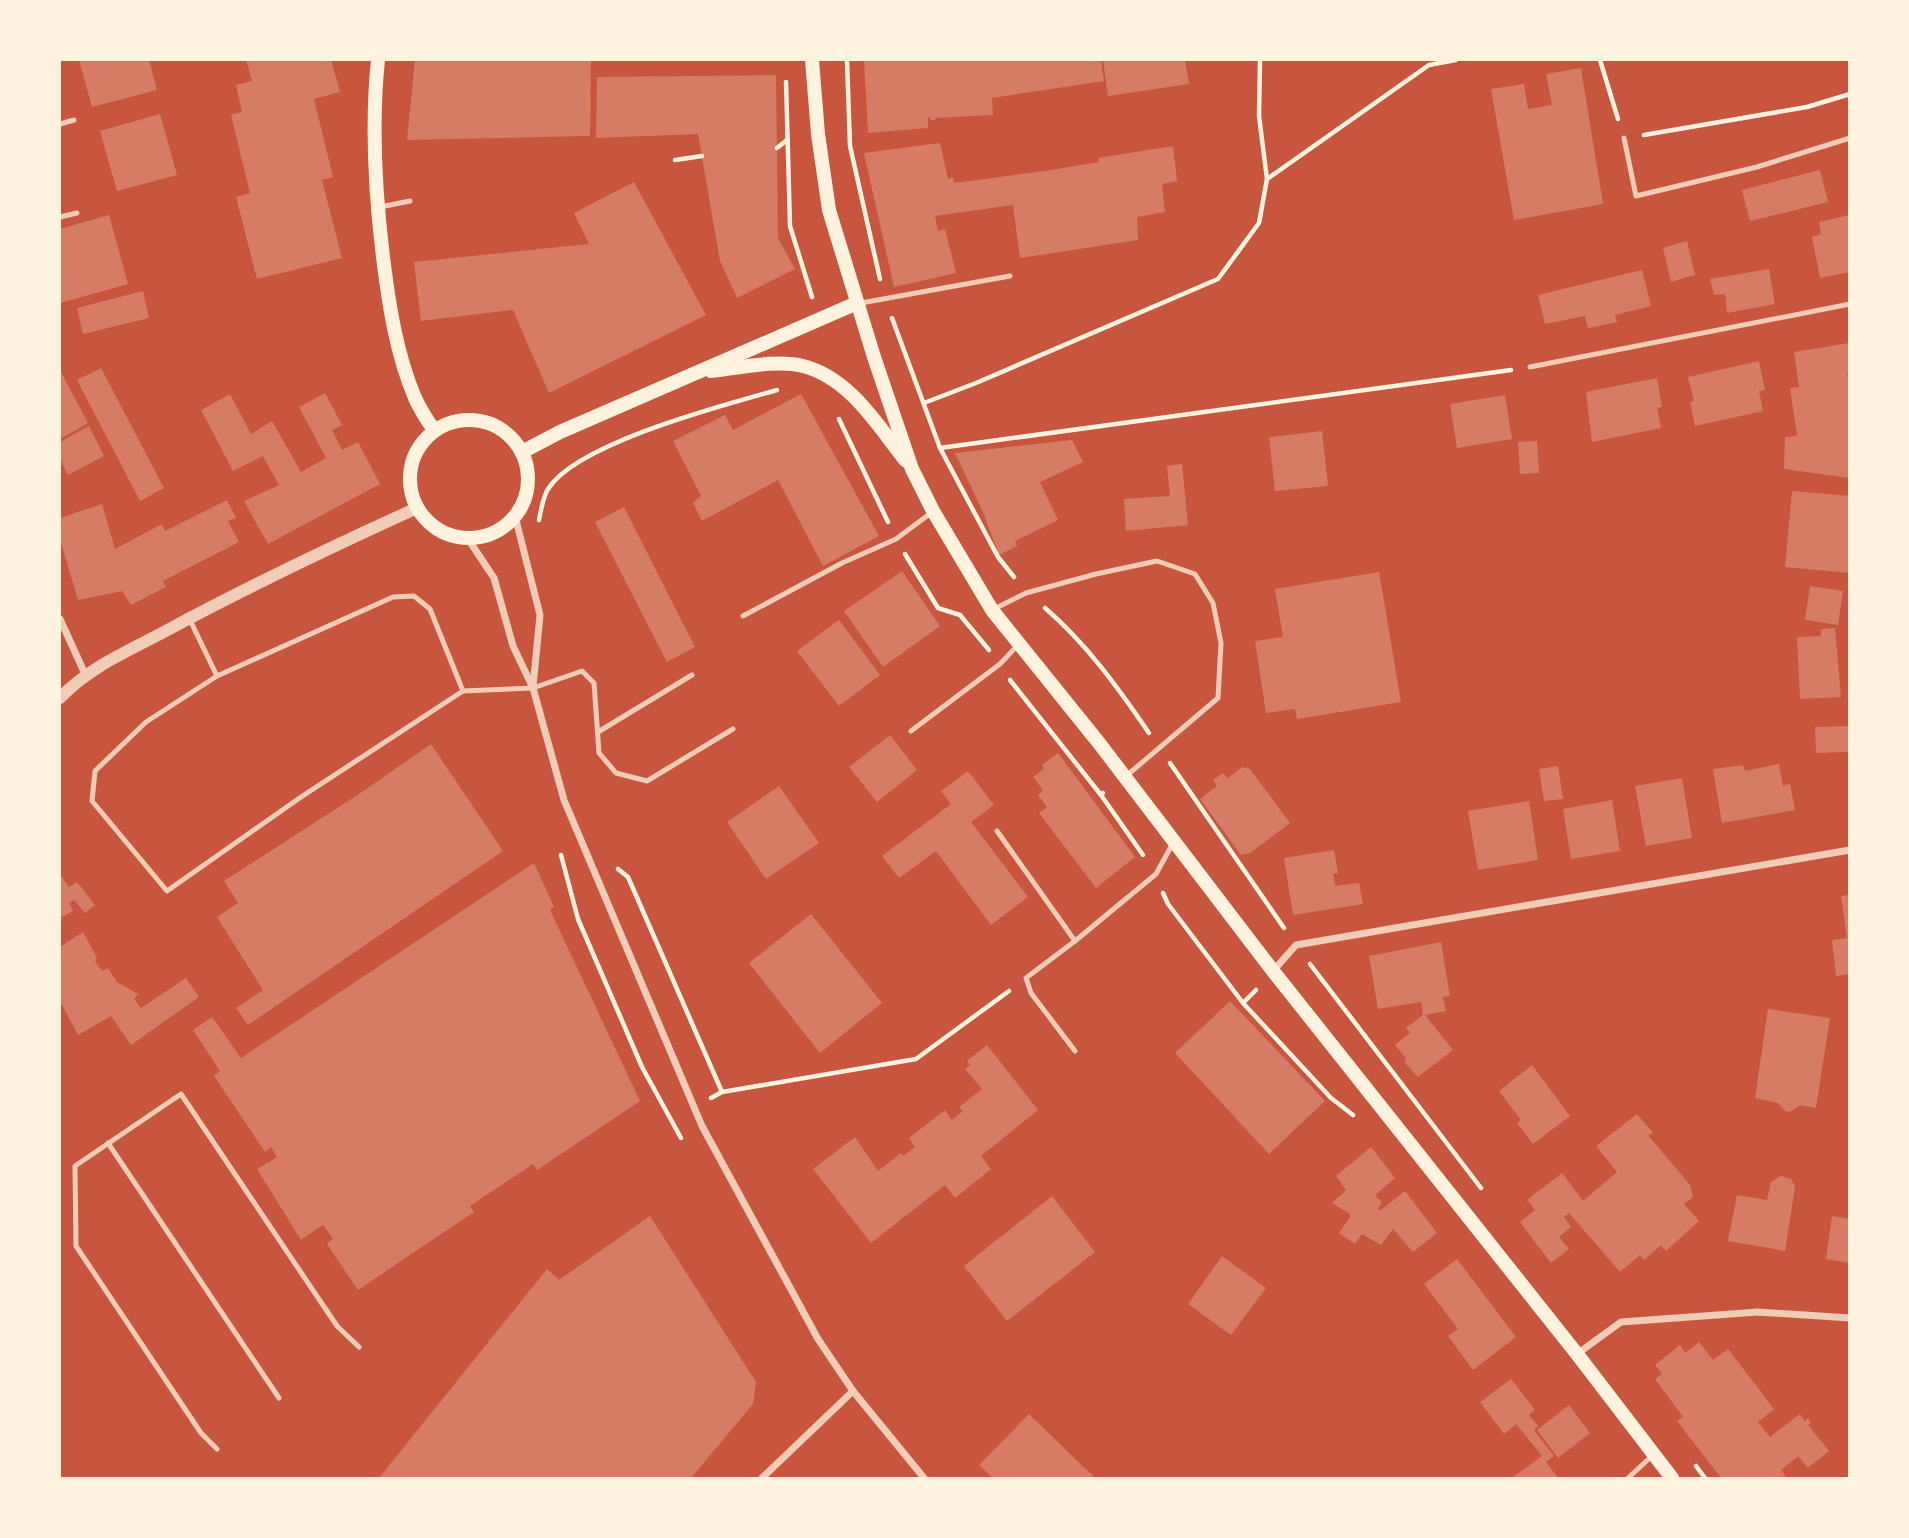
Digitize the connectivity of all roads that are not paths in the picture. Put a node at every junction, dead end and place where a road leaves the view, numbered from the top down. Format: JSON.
{"nodes":[{"id":1,"x":378,"y":60,"type":"edge"},
{"id":2,"x":812,"y":60,"type":"edge"},
{"id":3,"x":74,"y":120,"type":"dead end"},
{"id":4,"x":60,"y":124,"type":"edge"},
{"id":5,"x":1624,"y":138,"type":"road end"},
{"id":6,"x":1850,"y":138,"type":"edge"},
{"id":7,"x":410,"y":201,"type":"dead end"},
{"id":8,"x":377,"y":208,"type":"junction"},
{"id":9,"x":77,"y":213,"type":"dead end"},
{"id":10,"x":60,"y":217,"type":"edge"},
{"id":11,"x":1010,"y":276,"type":"dead end"},
{"id":12,"x":858,"y":303,"type":"junction"},
{"id":13,"x":1850,"y":304,"type":"edge"},
{"id":14,"x":1530,"y":367,"type":"road end"},
{"id":15,"x":699,"y":372,"type":"junction"},
{"id":16,"x":434,"y":430,"type":"junction"},
{"id":17,"x":523,"y":452,"type":"junction"},
{"id":18,"x":912,"y":469,"type":"junction"},
{"id":19,"x":417,"y":508,"type":"junction"},
{"id":20,"x":933,"y":511,"type":"junction"},
{"id":21,"x":515,"y":516,"type":"junction"},
{"id":22,"x":468,"y":539,"type":"junction"},
{"id":23,"x":992,"y":610,"type":"junction"},
{"id":24,"x":743,"y":616,"type":"dead end"},
{"id":25,"x":189,"y":618,"type":"junction"},
{"id":26,"x":60,"y":619,"type":"edge"},
{"id":27,"x":1019,"y":644,"type":"junction"},
{"id":28,"x":85,"y":674,"type":"junction"},
{"id":29,"x":217,"y":676,"type":"junction"},
{"id":30,"x":692,"y":676,"type":"dead end"},
{"id":31,"x":533,"y":688,"type":"junction"},
{"id":32,"x":463,"y":691,"type":"junction"},
{"id":33,"x":60,"y":698,"type":"edge"},
{"id":34,"x":733,"y":729,"type":"dead end"},
{"id":35,"x":911,"y":731,"type":"dead end"},
{"id":36,"x":598,"y":732,"type":"junction"},
{"id":37,"x":1125,"y":777,"type":"junction"},
{"id":38,"x":997,"y":831,"type":"dead end"},
{"id":39,"x":1174,"y":841,"type":"junction"},
{"id":40,"x":1850,"y":850,"type":"edge"},
{"id":41,"x":1076,"y":941,"type":"junction"},
{"id":42,"x":1273,"y":971,"type":"junction"},
{"id":43,"x":1075,"y":1051,"type":"dead end"},
{"id":44,"x":108,"y":1143,"type":"junction"},
{"id":45,"x":1850,"y":1318,"type":"edge"},
{"id":46,"x":359,"y":1347,"type":"dead end"},
{"id":47,"x":1577,"y":1354,"type":"junction"},
{"id":48,"x":853,"y":1391,"type":"junction"},
{"id":49,"x":279,"y":1398,"type":"dead end"},
{"id":50,"x":217,"y":1449,"type":"dead end"},
{"id":51,"x":1653,"y":1455,"type":"junction"},
{"id":52,"x":762,"y":1479,"type":"edge"},
{"id":53,"x":924,"y":1479,"type":"edge"},
{"id":54,"x":1628,"y":1479,"type":"edge"},
{"id":55,"x":1672,"y":1479,"type":"edge"}],
"edges":[{"from":1,"to":8,"type":"main road"},
{"from":2,"to":12,"type":"main road"},
{"from":3,"to":4,"type":"lane"},
{"from":5,"to":6,"type":"lane"},
{"from":7,"to":8,"type":"lane"},
{"from":8,"to":16,"type":"main road"},
{"from":9,"to":10,"type":"lane"},
{"from":11,"to":12,"type":"lane"},
{"from":12,"to":15,"type":"main road"},
{"from":12,"to":18,"type":"main road"},
{"from":13,"to":14,"type":"lane"},
{"from":15,"to":17,"type":"main road"},
{"from":15,"to":18,"type":"main road"},
{"from":16,"to":17,"type":"main road"},
{"from":16,"to":19,"type":"main road"},
{"from":17,"to":21,"type":"main road"},
{"from":18,"to":20,"type":"main road"},
{"from":19,"to":22,"type":"main road"},
{"from":19,"to":25,"type":"street"},
{"from":20,"to":23,"type":"main road"},
{"from":20,"to":24,"type":"lane"},
{"from":21,"to":22,"type":"main road"},
{"from":21,"to":31,"type":"street"},
{"from":22,"to":31,"type":"street"},
{"from":23,"to":27,"type":"main road"},
{"from":23,"to":37,"type":"lane"},
{"from":25,"to":28,"type":"street"},
{"from":25,"to":29,"type":"lane"},
{"from":26,"to":28,"type":"street"},
{"from":27,"to":35,"type":"lane"},
{"from":27,"to":37,"type":"main road"},
{"from":28,"to":33,"type":"street"},
{"from":29,"to":32,"type":"lane"},
{"from":29,"to":32,"type":"lane"},
{"from":30,"to":36,"type":"lane"},
{"from":31,"to":32,"type":"lane"},
{"from":31,"to":36,"type":"lane"},
{"from":31,"to":48,"type":"street"},
{"from":34,"to":36,"type":"lane"},
{"from":37,"to":39,"type":"main road"},
{"from":38,"to":41,"type":"lane"},
{"from":39,"to":41,"type":"lane"},
{"from":39,"to":42,"type":"main road"},
{"from":40,"to":42,"type":"street"},
{"from":41,"to":43,"type":"lane"},
{"from":42,"to":47,"type":"main road"},
{"from":44,"to":46,"type":"lane"},
{"from":44,"to":49,"type":"lane"},
{"from":44,"to":50,"type":"lane"},
{"from":45,"to":47,"type":"street"},
{"from":47,"to":51,"type":"main road"},
{"from":48,"to":52,"type":"street"},
{"from":48,"to":53,"type":"street"},
{"from":51,"to":54,"type":"lane"},
{"from":51,"to":55,"type":"main road"}]}
